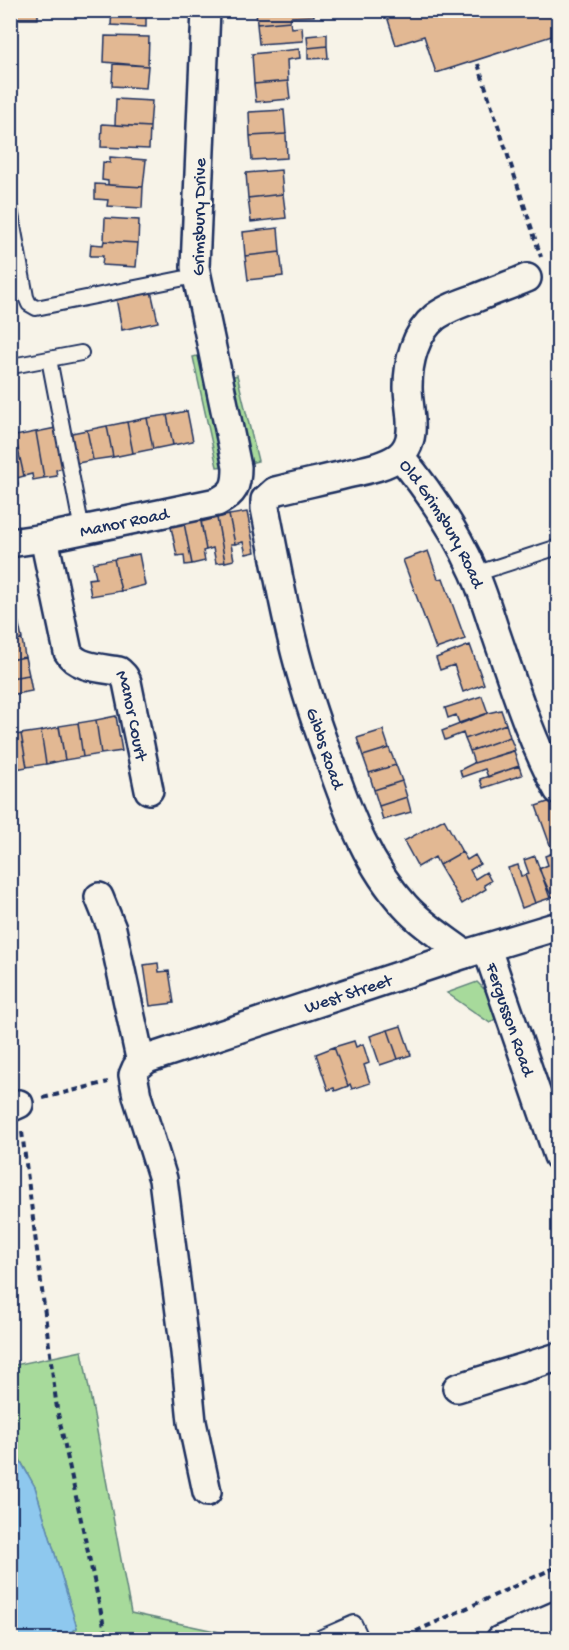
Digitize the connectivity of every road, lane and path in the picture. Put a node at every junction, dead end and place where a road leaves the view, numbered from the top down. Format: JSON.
{"nodes":[{"id":1,"x":206,"y":10,"type":"edge"},
{"id":2,"x":478,"y":64,"type":"dead end"},
{"id":3,"x":10,"y":209,"type":"edge"},
{"id":4,"x":535,"y":269,"type":"joint"},
{"id":5,"x":195,"y":276,"type":"junction"},
{"id":6,"x":81,"y":353,"type":"dead end"},
{"id":7,"x":49,"y":359,"type":"junction"},
{"id":8,"x":12,"y":366,"type":"edge"},
{"id":9,"x":400,"y":456,"type":"junction"},
{"id":10,"x":234,"y":490,"type":"joint"},
{"id":11,"x":82,"y":530,"type":"junction"},
{"id":12,"x":44,"y":538,"type":"junction"},
{"id":13,"x":10,"y":543,"type":"edge"},
{"id":14,"x":558,"y":547,"type":"edge"},
{"id":15,"x":475,"y":574,"type":"junction"},
{"id":16,"x":149,"y":790,"type":"dead end"},
{"id":17,"x":558,"y":790,"type":"edge"},
{"id":18,"x":99,"y":897,"type":"dead end"},
{"id":19,"x":558,"y":926,"type":"edge"},
{"id":20,"x":476,"y":952,"type":"junction"},
{"id":21,"x":137,"y":1069,"type":"junction"},
{"id":22,"x":15,"y":1106,"type":"edge"},
{"id":23,"x":558,"y":1156,"type":"edge"},
{"id":24,"x":558,"y":1357,"type":"edge"},
{"id":25,"x":457,"y":1388,"type":"dead end"},
{"id":26,"x":207,"y":1492,"type":"dead end"},
{"id":27,"x":558,"y":1568,"type":"edge"},
{"id":28,"x":558,"y":1615,"type":"edge"},
{"id":29,"x":107,"y":1640,"type":"edge"},
{"id":30,"x":315,"y":1640,"type":"edge"},
{"id":31,"x":362,"y":1640,"type":"edge"},
{"id":32,"x":397,"y":1640,"type":"edge"},
{"id":33,"x":500,"y":1640,"type":"edge"}],
"edges":[{"from":1,"to":5,"type":"street","name":"Grimsbury Drive"},
{"from":2,"to":4,"type":"path"},
{"from":3,"to":5,"type":"lane"},
{"from":4,"to":9,"type":"street","name":"Old Grimsbury Road"},
{"from":5,"to":10,"type":"street","name":"Grimsbury Drive"},
{"from":6,"to":7,"type":"lane"},
{"from":7,"to":8,"type":"lane"},
{"from":7,"to":11,"type":"lane"},
{"from":9,"to":15,"type":"street","name":"Old Grimsbury Road"},
{"from":9,"to":20,"type":"street","name":"Gibbs Road"},
{"from":10,"to":11,"type":"street","name":"Manor Road"},
{"from":11,"to":12,"type":"street","name":"Manor Road"},
{"from":12,"to":13,"type":"street","name":"Manor Road"},
{"from":12,"to":16,"type":"street","name":"Manor Court"},
{"from":14,"to":15,"type":"lane"},
{"from":15,"to":17,"type":"street","name":"Old Grimsbury Road"},
{"from":18,"to":21,"type":"street"},
{"from":19,"to":20,"type":"street","name":"West Street"},
{"from":20,"to":21,"type":"street","name":"West Street"},
{"from":20,"to":23,"type":"street","name":"Fergusson Road"},
{"from":21,"to":22,"type":"path"},
{"from":21,"to":26,"type":"street"},
{"from":22,"to":29,"type":"path"},
{"from":24,"to":25,"type":"street"},
{"from":27,"to":32,"type":"path"},
{"from":28,"to":33,"type":"street"},
{"from":30,"to":31,"type":"lane"}]}
